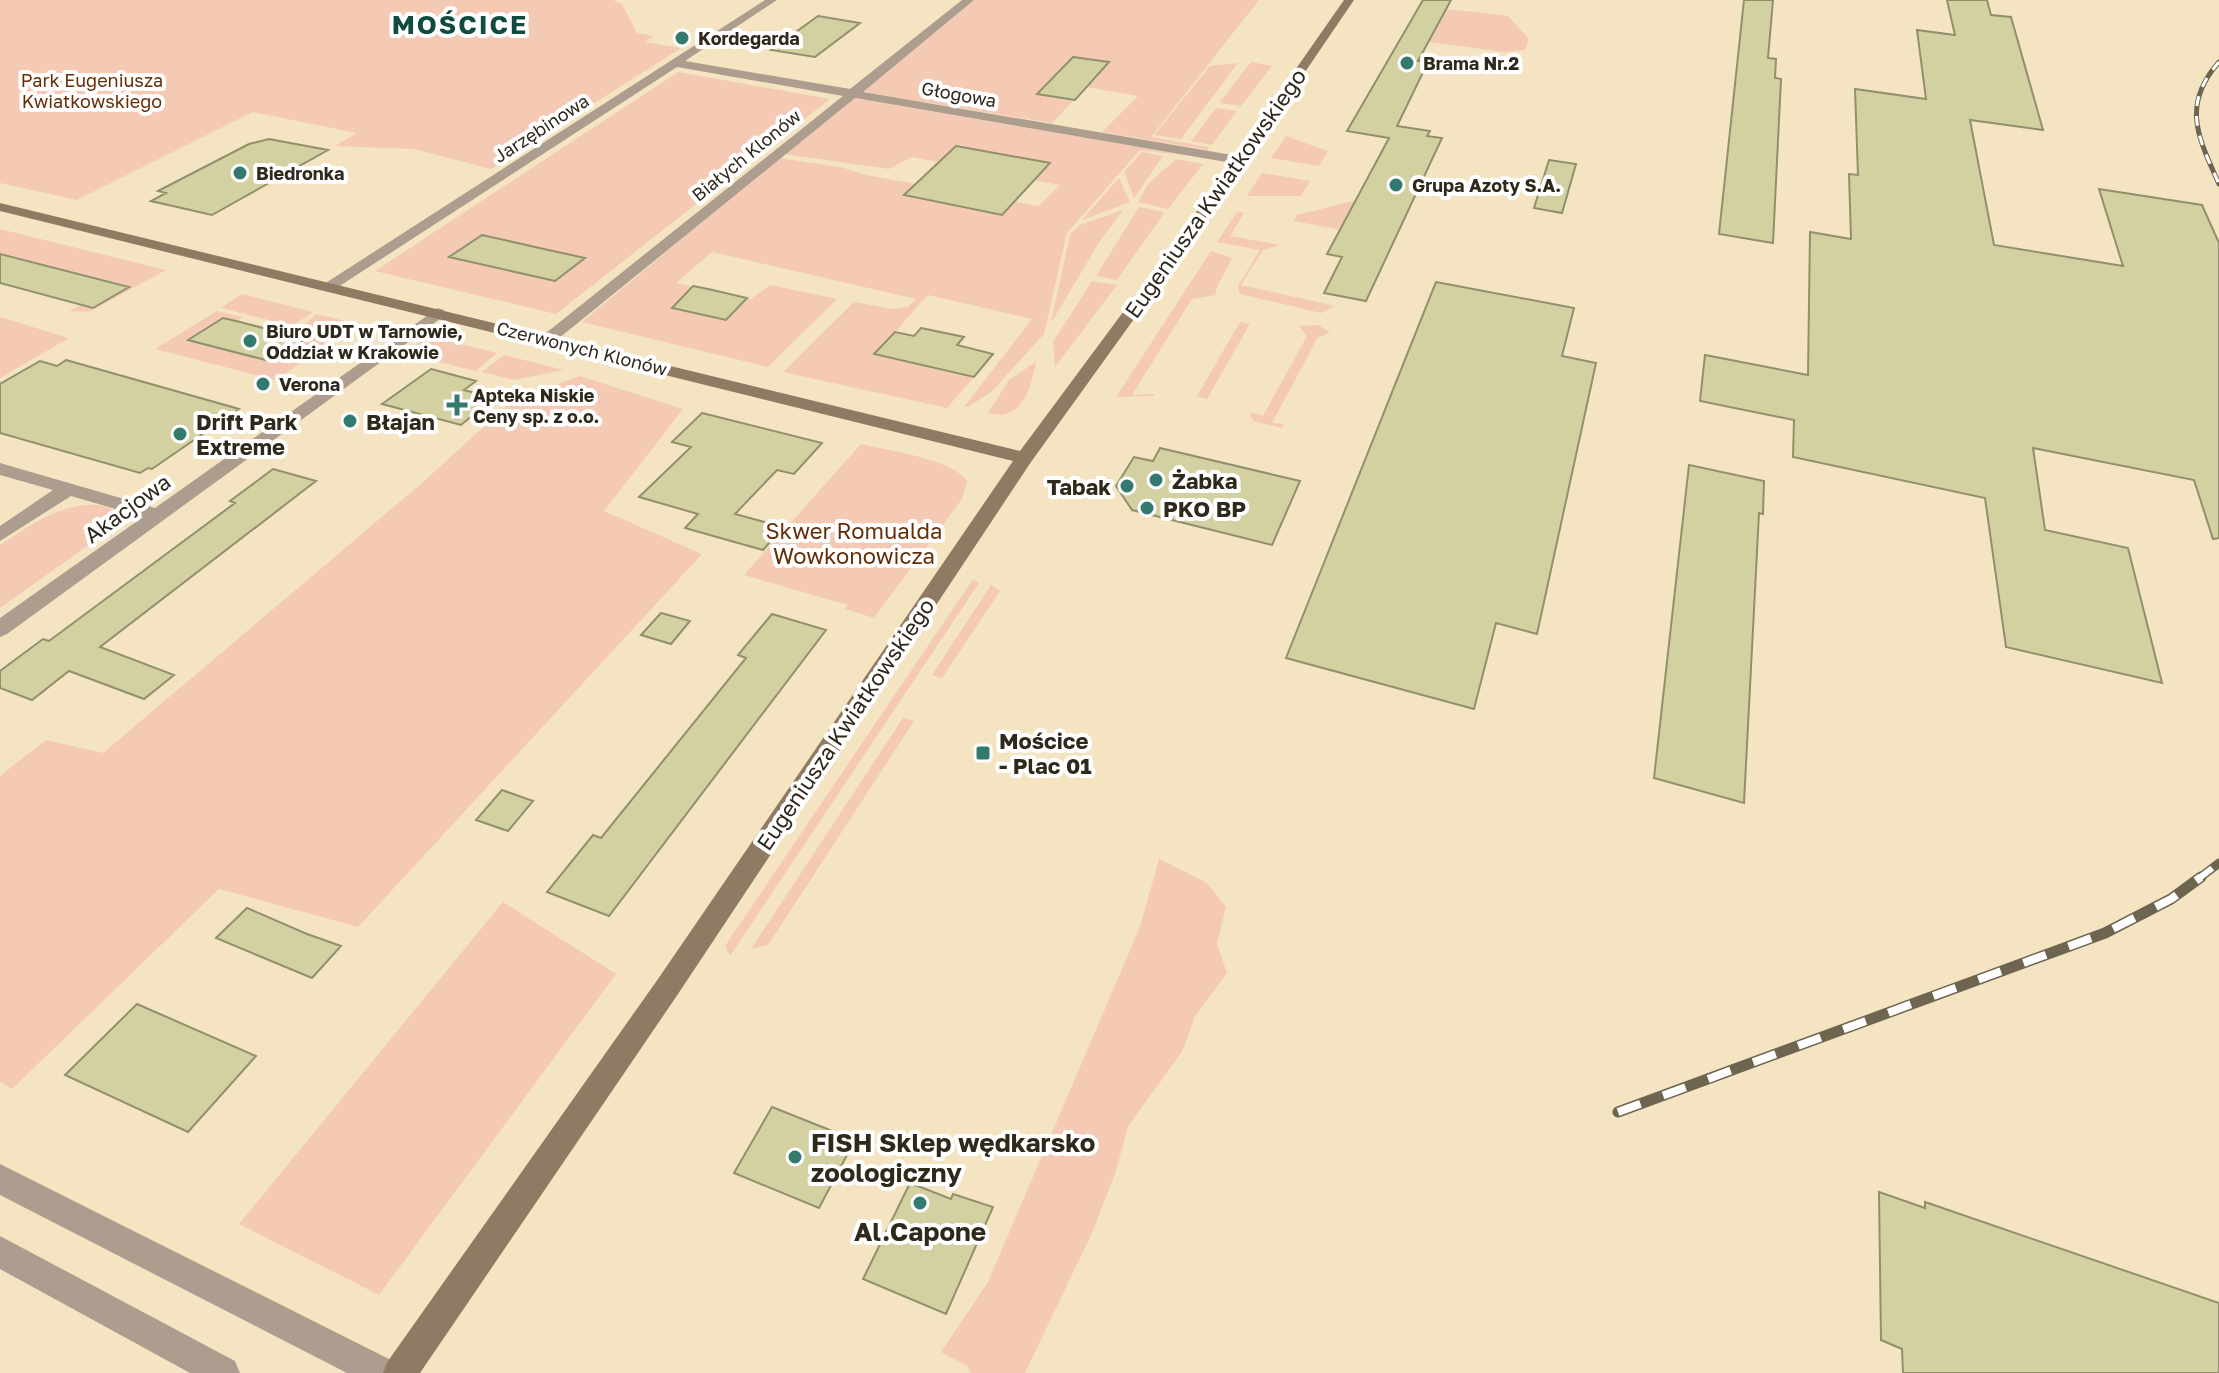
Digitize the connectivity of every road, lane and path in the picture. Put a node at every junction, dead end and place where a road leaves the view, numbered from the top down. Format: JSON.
{"nodes":[{"id":1,"x":772,"y":0,"type":"edge"},
{"id":2,"x":969,"y":0,"type":"edge"},
{"id":3,"x":1349,"y":0,"type":"edge"},
{"id":4,"x":675,"y":63,"type":"junction"},
{"id":5,"x":852,"y":94,"type":"junction"},
{"id":6,"x":1238,"y":160,"type":"junction"},
{"id":7,"x":0,"y":207,"type":"edge"},
{"id":8,"x":329,"y":286,"type":"junction"},
{"id":9,"x":438,"y":313,"type":"junction"},
{"id":10,"x":547,"y":340,"type":"junction"},
{"id":11,"x":1024,"y":458,"type":"junction"},
{"id":12,"x":0,"y":469,"type":"edge"},
{"id":13,"x":68,"y":489,"type":"junction"},
{"id":14,"x":159,"y":515,"type":"junction"},
{"id":15,"x":0,"y":535,"type":"edge"},
{"id":16,"x":0,"y":629,"type":"edge"},
{"id":17,"x":0,"y":1179,"type":"edge"},
{"id":18,"x":0,"y":1252,"type":"edge"},
{"id":19,"x":223,"y":1373,"type":"edge"},
{"id":20,"x":381,"y":1373,"type":"edge"},
{"id":21,"x":400,"y":1373,"type":"edge"}],
"edges":[{"from":1,"to":4,"type":"street","name":"Jarzębinowa"},
{"from":2,"to":5,"type":"street","name":"Białych Klonów"},
{"from":3,"to":6,"type":"main road","name":"Eugeniusza Kwiatkowskiego"},
{"from":4,"to":5,"type":"street","name":"Głogowa"},
{"from":4,"to":8,"type":"street","name":"Jarzębinowa"},
{"from":5,"to":6,"type":"street","name":"Głogowa"},
{"from":5,"to":10,"type":"street","name":"Białych Klonów"},
{"from":6,"to":11,"type":"main road","name":"Eugeniusza Kwiatkowskiego"},
{"from":7,"to":8,"type":"main road","name":"Czerwonych Klonów"},
{"from":8,"to":9,"type":"main road","name":"Czerwonych Klonów"},
{"from":9,"to":10,"type":"main road","name":"Czerwonych Klonów"},
{"from":9,"to":14,"type":"street","name":"Akacjowa"},
{"from":10,"to":11,"type":"main road","name":"Czerwonych Klonów"},
{"from":11,"to":21,"type":"main road","name":"Eugeniusza Kwiatkowskiego"},
{"from":12,"to":13,"type":"street"},
{"from":13,"to":14,"type":"street"},
{"from":13,"to":15,"type":"street"},
{"from":14,"to":16,"type":"street","name":"Akacjowa"},
{"from":17,"to":20,"type":"street"},
{"from":18,"to":19,"type":"street"}]}
